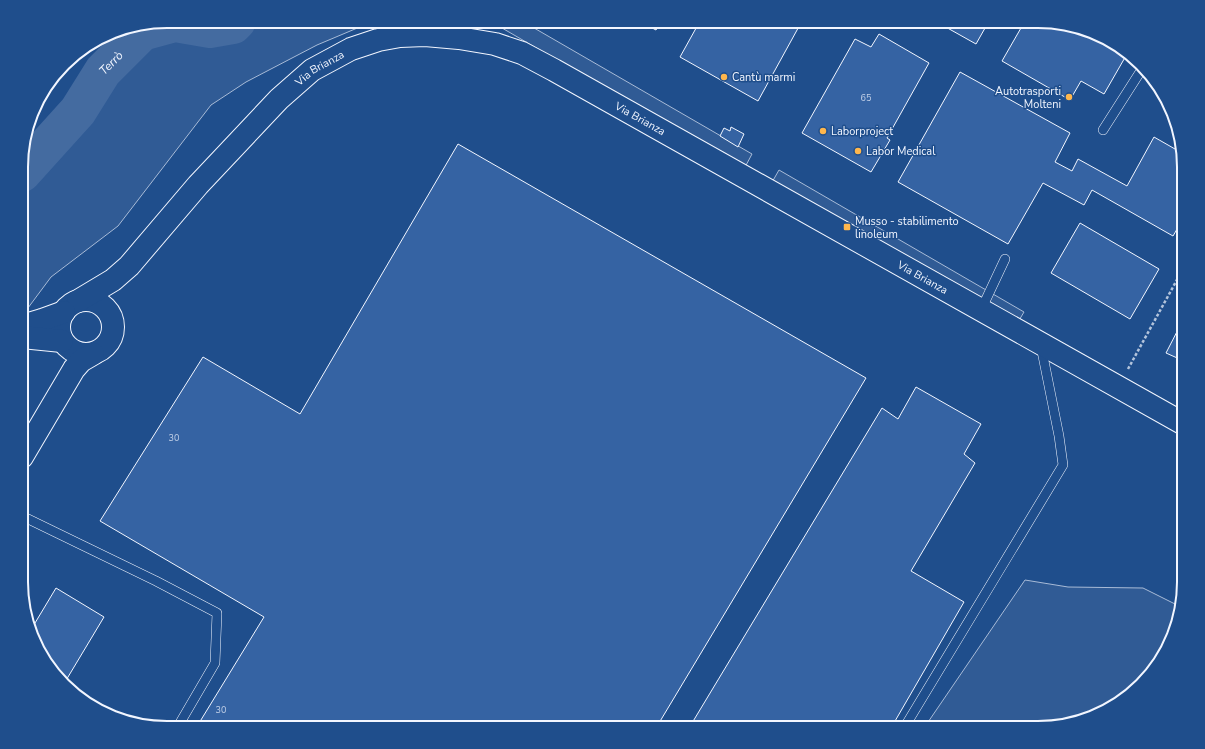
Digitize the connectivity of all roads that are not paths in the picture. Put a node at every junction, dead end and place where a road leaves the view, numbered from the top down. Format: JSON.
{"nodes":[{"id":1,"x":1140,"y":72,"type":"edge"},
{"id":2,"x":1103,"y":130,"type":"dead end"},
{"id":3,"x":1005,"y":259,"type":"dead end"},
{"id":4,"x":129,"y":266,"type":"junction"},
{"id":5,"x":71,"y":306,"type":"junction"},
{"id":6,"x":981,"y":310,"type":"junction"},
{"id":7,"x":112,"y":317,"type":"junction"},
{"id":8,"x":28,"y":324,"type":"edge"},
{"id":9,"x":28,"y":339,"type":"edge"},
{"id":10,"x":1040,"y":343,"type":"junction"},
{"id":11,"x":69,"y":353,"type":"junction"},
{"id":12,"x":1177,"y":420,"type":"edge"},
{"id":13,"x":28,"y":444,"type":"edge"},
{"id":14,"x":28,"y":519,"type":"edge"},
{"id":15,"x":181,"y":721,"type":"edge"},
{"id":16,"x":908,"y":721,"type":"edge"}],
"edges":[{"from":1,"to":2,"type":"lane"},
{"from":3,"to":6,"type":"lane"},
{"from":4,"to":5,"type":"street","name":"Via Brianza"},
{"from":4,"to":6,"type":"street","name":"Via Brianza"},
{"from":4,"to":7,"type":"street","name":"Via Brianza"},
{"from":5,"to":7,"type":"street"},
{"from":5,"to":8,"type":"street","name":"Via Brianza"},
{"from":5,"to":11,"type":"street"},
{"from":6,"to":10,"type":"street","name":"Via Brianza"},
{"from":7,"to":11,"type":"street"},
{"from":9,"to":11,"type":"street"},
{"from":10,"to":12,"type":"street","name":"Via Brianza"},
{"from":10,"to":16,"type":"lane"},
{"from":11,"to":13,"type":"street"},
{"from":14,"to":15,"type":"lane"}]}
